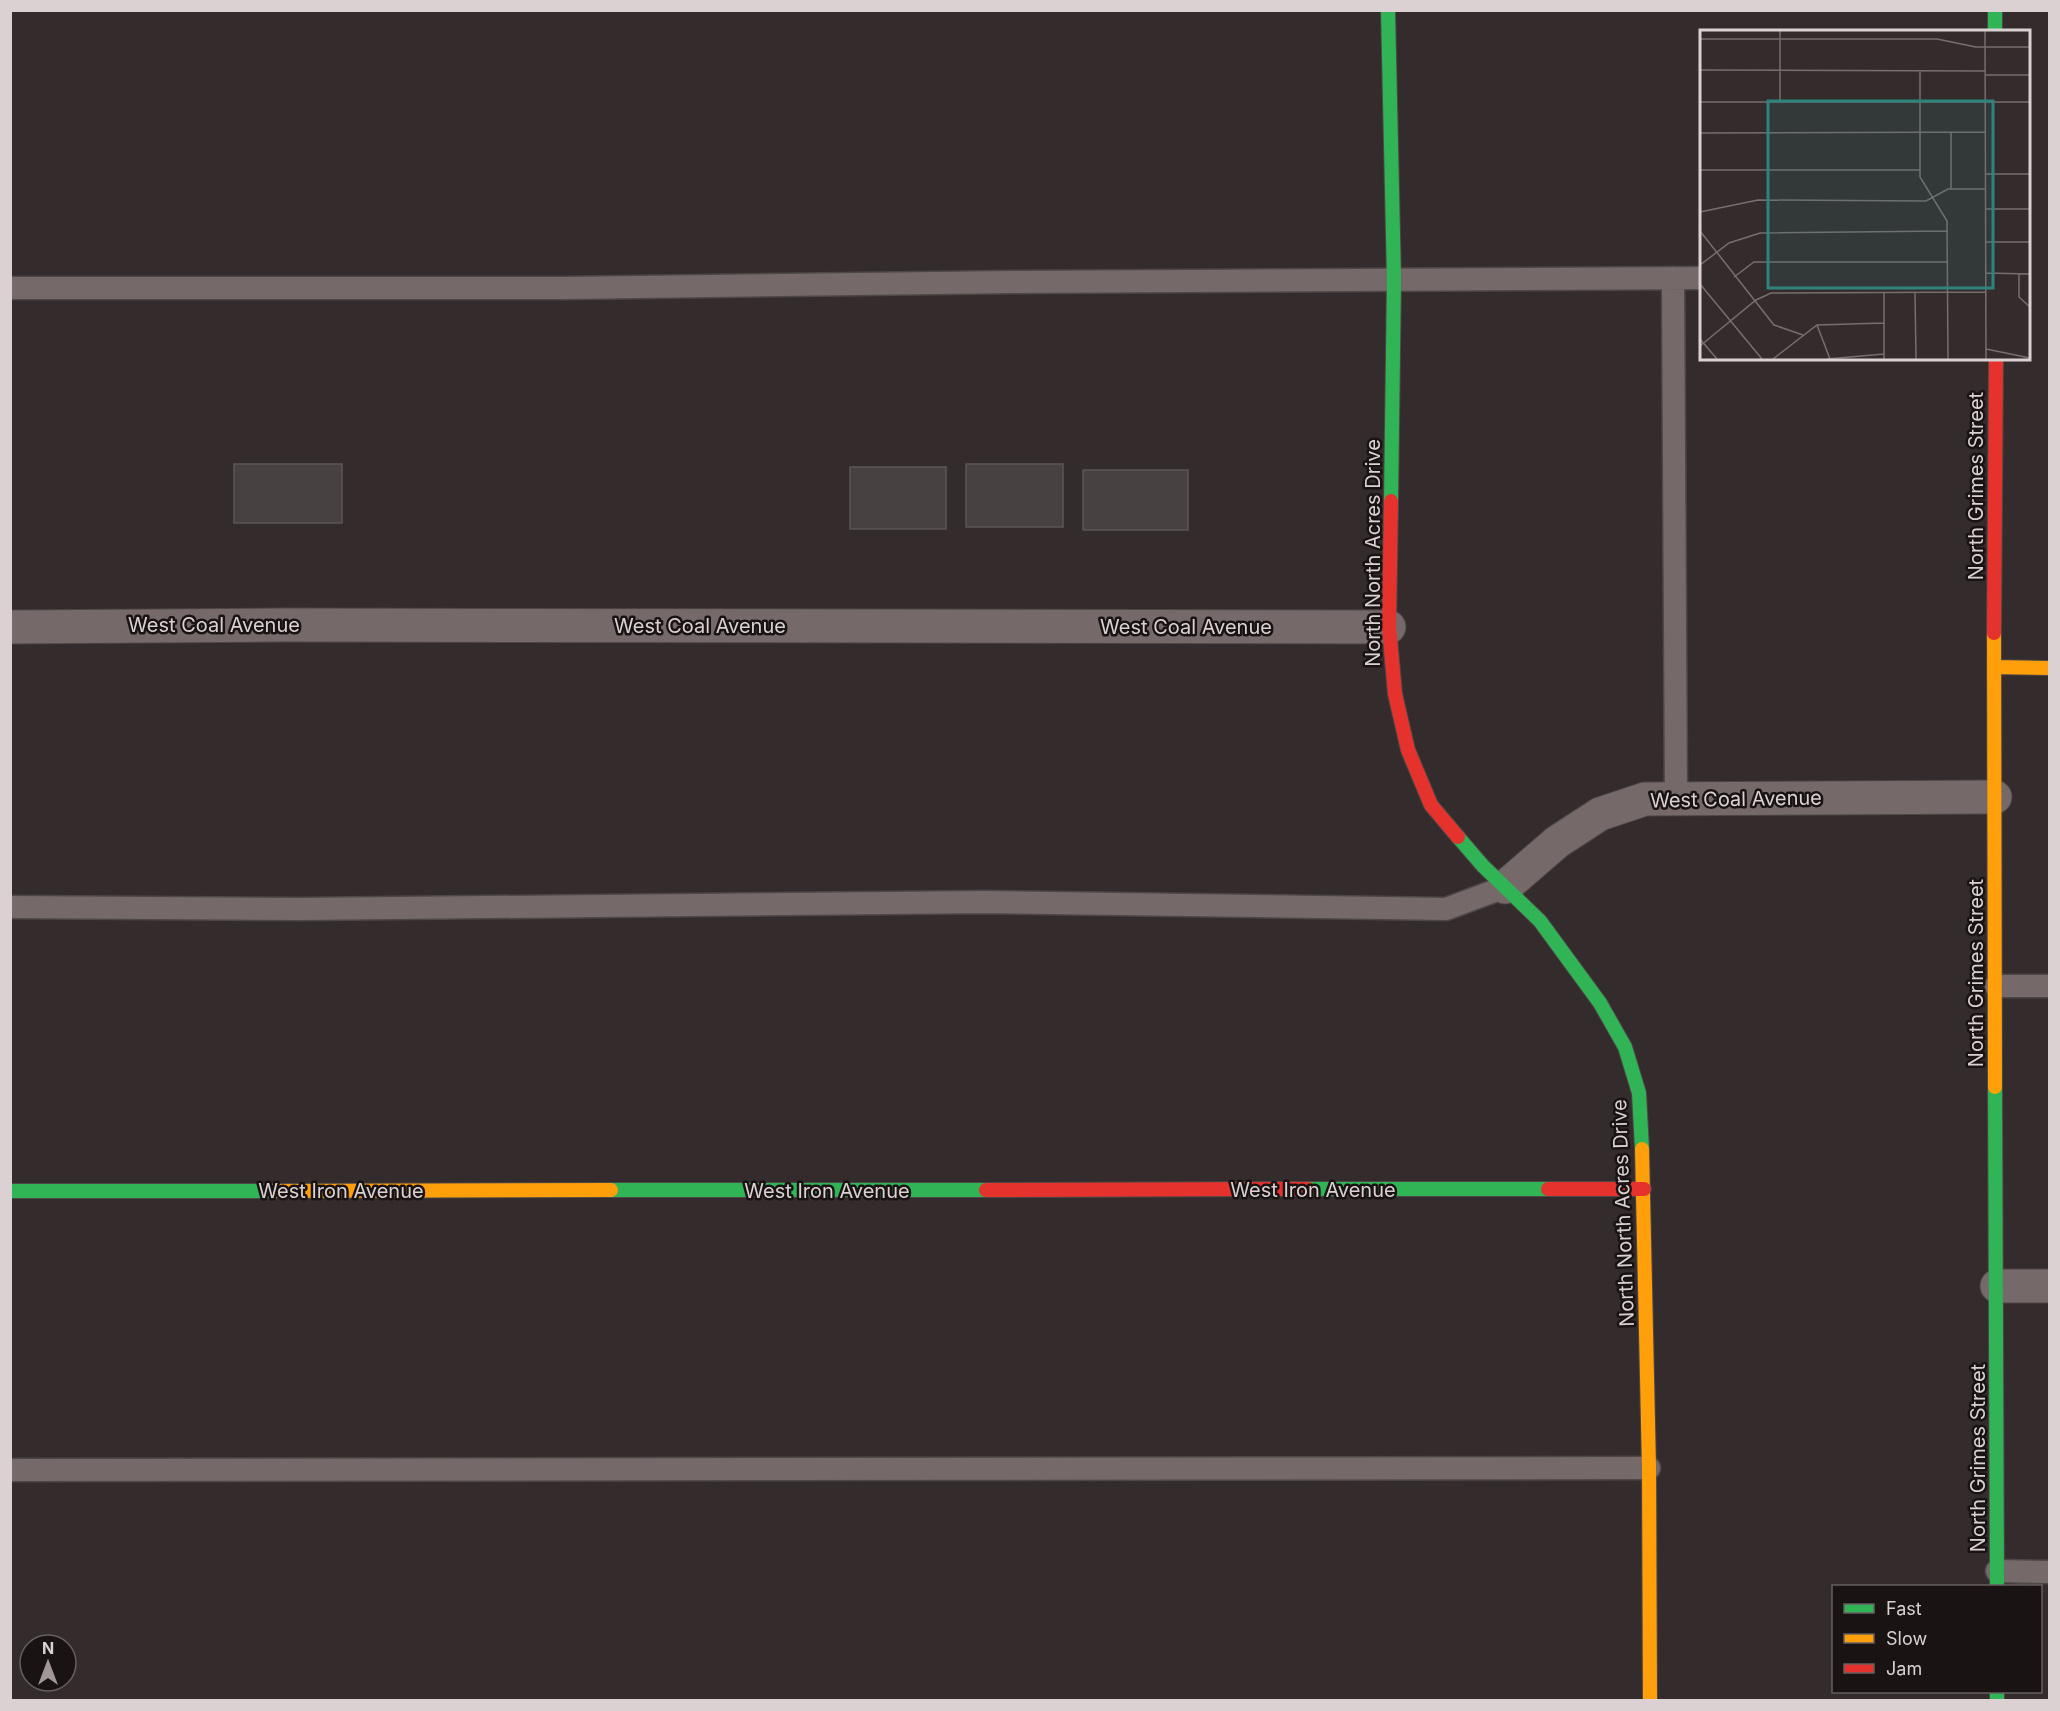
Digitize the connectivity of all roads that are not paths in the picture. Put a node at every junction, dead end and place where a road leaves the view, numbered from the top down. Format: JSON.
{"nodes":[{"id":1,"x":1388,"y":10,"type":"edge"},
{"id":2,"x":1995,"y":10,"type":"edge"},
{"id":3,"x":1995,"y":30,"type":"edge"},
{"id":4,"x":1673,"y":278,"type":"junction"},
{"id":5,"x":1700,"y":278,"type":"edge"},
{"id":6,"x":1394,"y":280,"type":"junction"},
{"id":7,"x":10,"y":288,"type":"edge"},
{"id":8,"x":1996,"y":360,"type":"edge"},
{"id":9,"x":10,"y":627,"type":"edge"},
{"id":10,"x":1389,"y":627,"type":"junction"},
{"id":11,"x":1994,"y":668,"type":"junction"},
{"id":12,"x":2049,"y":668,"type":"edge"},
{"id":13,"x":1995,"y":797,"type":"junction"},
{"id":14,"x":1676,"y":798,"type":"junction"},
{"id":15,"x":1505,"y":887,"type":"junction"},
{"id":16,"x":10,"y":907,"type":"edge"},
{"id":17,"x":1996,"y":986,"type":"junction"},
{"id":18,"x":2049,"y":986,"type":"edge"},
{"id":19,"x":1644,"y":1189,"type":"junction"},
{"id":20,"x":10,"y":1191,"type":"edge"},
{"id":21,"x":1997,"y":1286,"type":"junction"},
{"id":22,"x":2049,"y":1286,"type":"edge"},
{"id":23,"x":1650,"y":1468,"type":"junction"},
{"id":24,"x":10,"y":1470,"type":"edge"},
{"id":25,"x":2049,"y":1572,"type":"edge"},
{"id":26,"x":1997,"y":1579,"type":"edge"},
{"id":27,"x":1650,"y":1701,"type":"edge"}],
"edges":[{"from":1,"to":6,"type":"street","name":"North North Acres Drive"},
{"from":2,"to":3,"type":"street"},
{"from":4,"to":5,"type":"lane"},
{"from":4,"to":6,"type":"lane"},
{"from":4,"to":14,"type":"lane"},
{"from":6,"to":7,"type":"lane"},
{"from":6,"to":10,"type":"street","name":"North North Acres Drive"},
{"from":8,"to":11,"type":"street","name":"North Grimes Street"},
{"from":9,"to":10,"type":"street","name":"West Coal Avenue"},
{"from":10,"to":15,"type":"street","name":"North North Acres Drive"},
{"from":11,"to":12,"type":"street"},
{"from":11,"to":13,"type":"street","name":"North Grimes Street"},
{"from":13,"to":14,"type":"street","name":"West Coal Avenue"},
{"from":13,"to":17,"type":"street","name":"North Grimes Street"},
{"from":14,"to":15,"type":"street","name":"West Coal Avenue"},
{"from":15,"to":16,"type":"lane"},
{"from":15,"to":19,"type":"street","name":"North North Acres Drive"},
{"from":17,"to":18,"type":"lane"},
{"from":17,"to":21,"type":"street","name":"North Grimes Street"},
{"from":19,"to":20,"type":"street","name":"West Iron Avenue"},
{"from":19,"to":23,"type":"street","name":"North North Acres Drive"},
{"from":21,"to":22,"type":"street"},
{"from":21,"to":26,"type":"street","name":"North Grimes Street"},
{"from":23,"to":24,"type":"lane"},
{"from":23,"to":27,"type":"street","name":"North North Acres Drive"},
{"from":25,"to":26,"type":"lane"}]}
